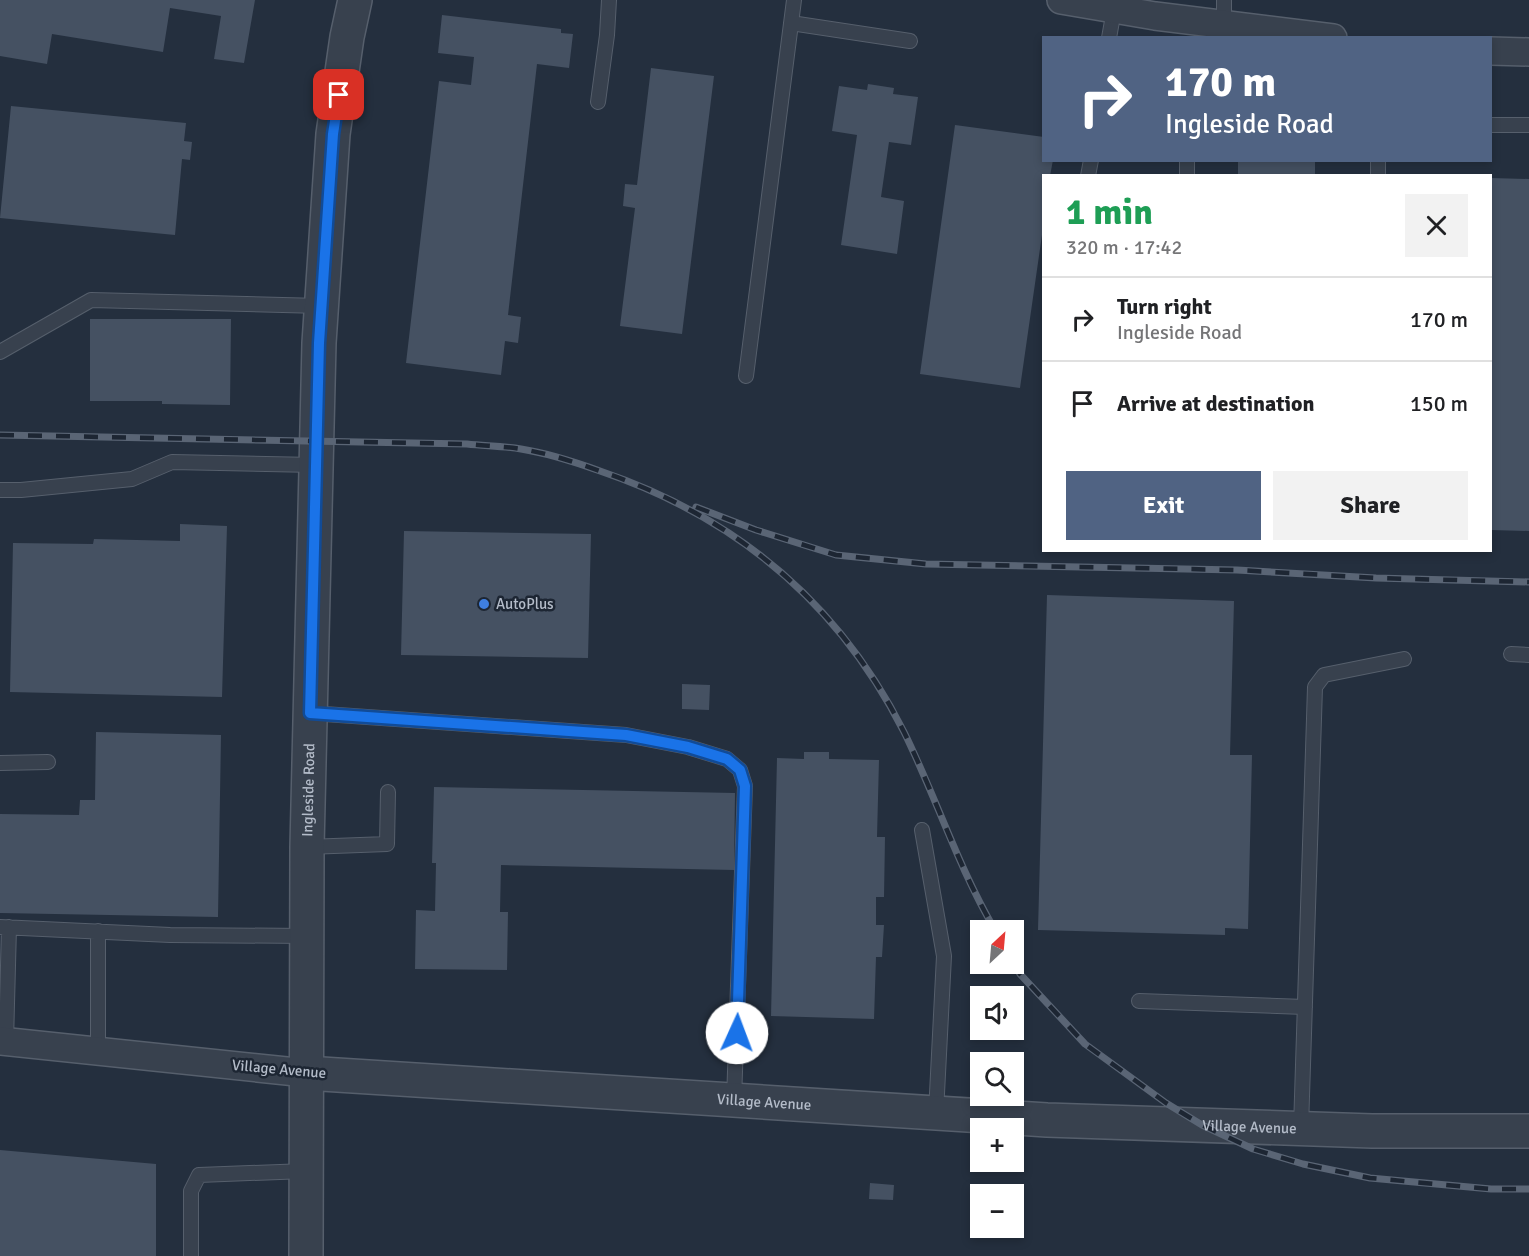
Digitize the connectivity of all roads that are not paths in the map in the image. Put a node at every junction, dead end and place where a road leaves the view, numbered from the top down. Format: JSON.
{"nodes":[{"id":1,"x":355,"y":0,"type":"edge"},
{"id":2,"x":609,"y":0,"type":"edge"},
{"id":3,"x":794,"y":0,"type":"edge"},
{"id":4,"x":1061,"y":0,"type":"edge"},
{"id":5,"x":1114,"y":10,"type":"junction"},
{"id":6,"x":1224,"y":12,"type":"edge"},
{"id":7,"x":791,"y":23,"type":"junction"},
{"id":8,"x":1192,"y":29,"type":"edge"},
{"id":9,"x":1109,"y":36,"type":"edge"},
{"id":10,"x":1325,"y":36,"type":"edge"},
{"id":11,"x":910,"y":41,"type":"dead end"},
{"id":12,"x":1492,"y":51,"type":"edge"},
{"id":13,"x":1529,"y":52,"type":"edge"},
{"id":14,"x":598,"y":102,"type":"dead end"},
{"id":15,"x":1492,"y":125,"type":"edge"},
{"id":16,"x":1529,"y":125,"type":"edge"},
{"id":17,"x":321,"y":306,"type":"junction"},
{"id":18,"x":0,"y":352,"type":"edge"},
{"id":19,"x":746,"y":376,"type":"dead end"},
{"id":20,"x":315,"y":465,"type":"junction"},
{"id":21,"x":0,"y":490,"type":"edge"},
{"id":22,"x":1511,"y":654,"type":"dead end"},
{"id":23,"x":1529,"y":655,"type":"edge"},
{"id":24,"x":1404,"y":659,"type":"dead end"},
{"id":25,"x":310,"y":713,"type":"junction"},
{"id":26,"x":48,"y":762,"type":"dead end"},
{"id":27,"x":0,"y":763,"type":"edge"},
{"id":28,"x":388,"y":792,"type":"dead end"},
{"id":29,"x":922,"y":830,"type":"dead end"},
{"id":30,"x":307,"y":847,"type":"junction"},
{"id":31,"x":4,"y":927,"type":"edge"},
{"id":32,"x":98,"y":931,"type":"junction"},
{"id":33,"x":306,"y":936,"type":"junction"},
{"id":34,"x":1139,"y":1001,"type":"dead end"},
{"id":35,"x":1305,"y":1007,"type":"junction"},
{"id":36,"x":3,"y":1042,"type":"edge"},
{"id":37,"x":98,"y":1051,"type":"junction"},
{"id":38,"x":306,"y":1073,"type":"junction"},
{"id":39,"x":734,"y":1100,"type":"junction"},
{"id":40,"x":936,"y":1113,"type":"junction"},
{"id":41,"x":1301,"y":1128,"type":"junction"},
{"id":42,"x":1529,"y":1131,"type":"edge"},
{"id":43,"x":306,"y":1172,"type":"junction"},
{"id":44,"x":190,"y":1256,"type":"edge"},
{"id":45,"x":306,"y":1256,"type":"edge"}],
"edges":[{"from":1,"to":17,"type":"street","name":"Ingleside Road"},
{"from":2,"to":14,"type":"lane"},
{"from":3,"to":7,"type":"lane"},
{"from":4,"to":5,"type":"street"},
{"from":5,"to":8,"type":"street"},
{"from":5,"to":9,"type":"lane"},
{"from":6,"to":8,"type":"street"},
{"from":6,"to":10,"type":"street"},
{"from":7,"to":11,"type":"lane"},
{"from":7,"to":19,"type":"lane"},
{"from":12,"to":13,"type":"street"},
{"from":15,"to":16,"type":"lane"},
{"from":17,"to":18,"type":"lane"},
{"from":17,"to":20,"type":"street","name":"Ingleside Road"},
{"from":20,"to":21,"type":"lane"},
{"from":20,"to":25,"type":"street","name":"Ingleside Road"},
{"from":22,"to":23,"type":"lane"},
{"from":24,"to":35,"type":"lane"},
{"from":25,"to":30,"type":"street","name":"Ingleside Road"},
{"from":25,"to":39,"type":"lane"},
{"from":26,"to":27,"type":"lane"},
{"from":28,"to":30,"type":"lane"},
{"from":29,"to":40,"type":"lane"},
{"from":30,"to":33,"type":"street","name":"Ingleside Road"},
{"from":31,"to":32,"type":"lane"},
{"from":31,"to":36,"type":"lane"},
{"from":32,"to":33,"type":"lane"},
{"from":32,"to":37,"type":"lane"},
{"from":33,"to":38,"type":"street","name":"Ingleside Road"},
{"from":34,"to":35,"type":"lane"},
{"from":35,"to":41,"type":"lane"},
{"from":36,"to":37,"type":"street","name":"Village Avenue"},
{"from":37,"to":38,"type":"street","name":"Village Avenue"},
{"from":38,"to":39,"type":"street","name":"Village Avenue"},
{"from":38,"to":43,"type":"street","name":"Ingleside Road"},
{"from":39,"to":40,"type":"street","name":"Village Avenue"},
{"from":40,"to":41,"type":"street","name":"Village Avenue"},
{"from":41,"to":42,"type":"street","name":"Village Avenue"},
{"from":43,"to":44,"type":"lane"},
{"from":43,"to":45,"type":"street","name":"Ingleside Road"}]}
